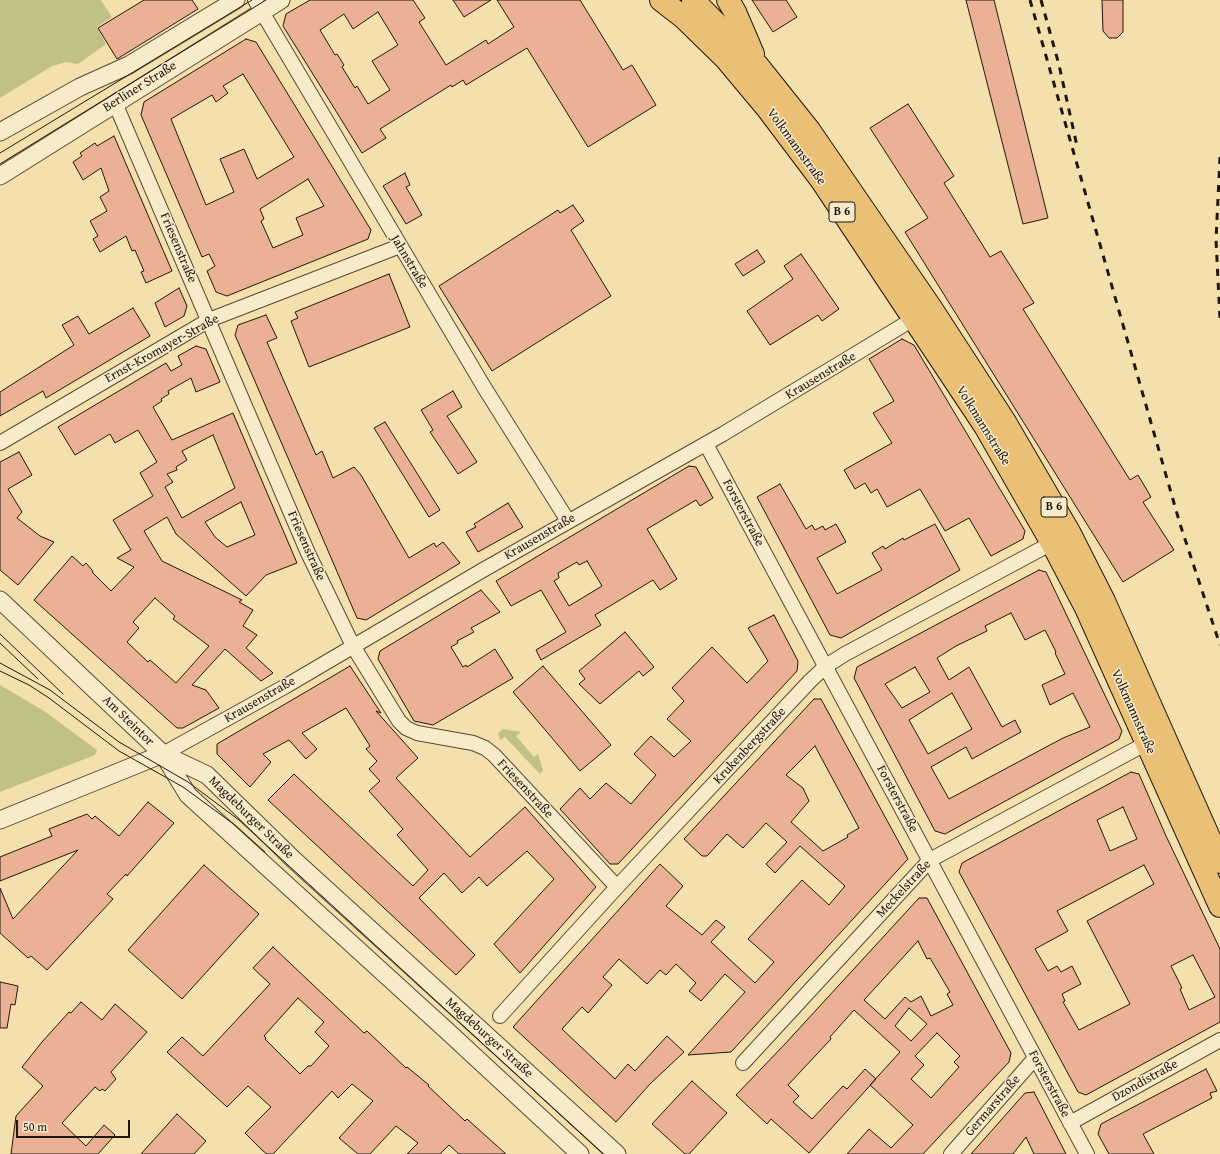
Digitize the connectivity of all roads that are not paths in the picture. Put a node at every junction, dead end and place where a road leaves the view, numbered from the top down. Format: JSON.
{"nodes":[{"id":1,"x":236,"y":0,"type":"edge"},
{"id":2,"x":281,"y":0,"type":"edge"},
{"id":3,"x":661,"y":0,"type":"edge"},
{"id":4,"x":728,"y":0,"type":"edge"},
{"id":5,"x":258,"y":5,"type":"edge"},
{"id":6,"x":699,"y":5,"type":"edge"},
{"id":7,"x":758,"y":66,"type":"junction"},
{"id":8,"x":115,"y":103,"type":"junction"},
{"id":9,"x":0,"y":132,"type":"edge"},
{"id":10,"x":0,"y":176,"type":"edge"},
{"id":11,"x":400,"y":246,"type":"junction"},
{"id":12,"x":915,"y":318,"type":"junction"},
{"id":13,"x":209,"y":320,"type":"junction"},
{"id":14,"x":0,"y":443,"type":"edge"},
{"id":15,"x":706,"y":444,"type":"junction"},
{"id":16,"x":568,"y":521,"type":"junction"},
{"id":17,"x":1052,"y":543,"type":"junction"},
{"id":18,"x":0,"y":600,"type":"edge"},
{"id":19,"x":353,"y":646,"type":"junction"},
{"id":20,"x":826,"y":666,"type":"junction"},
{"id":21,"x":1147,"y":743,"type":"junction"},
{"id":22,"x":163,"y":754,"type":"junction"},
{"id":23,"x":0,"y":820,"type":"edge"},
{"id":24,"x":930,"y":860,"type":"junction"},
{"id":25,"x":1220,"y":862,"type":"edge"},
{"id":26,"x":617,"y":887,"type":"junction"},
{"id":27,"x":1220,"y":906,"type":"edge"},
{"id":28,"x":500,"y":1016,"type":"dead end"},
{"id":29,"x":1220,"y":1040,"type":"edge"},
{"id":30,"x":1035,"y":1058,"type":"junction"},
{"id":31,"x":743,"y":1063,"type":"dead end"},
{"id":32,"x":1070,"y":1123,"type":"junction"},
{"id":33,"x":580,"y":1154,"type":"edge"},
{"id":34,"x":618,"y":1154,"type":"edge"},
{"id":35,"x":951,"y":1154,"type":"edge"},
{"id":36,"x":1087,"y":1154,"type":"edge"}],
"edges":[{"from":1,"to":9,"type":"street","name":"Berliner Straße"},
{"from":2,"to":5,"type":"street","name":"Berliner Straße"},
{"from":3,"to":12,"type":"main road","name":"Volkmannstraße","number":"B 6"},
{"from":4,"to":7,"type":"main road"},
{"from":5,"to":8,"type":"street","name":"Berliner Straße"},
{"from":5,"to":11,"type":"street","name":"Jahnstraße"},
{"from":6,"to":7,"type":"main road","name":"Volkmannstraße","number":"B 6"},
{"from":7,"to":25,"type":"main road","name":"Volkmannstraße","number":"B 6"},
{"from":8,"to":10,"type":"street","name":"Berliner Straße"},
{"from":8,"to":13,"type":"street","name":"Friesenstraße"},
{"from":11,"to":13,"type":"street","name":"Ernst-Kromayer-Straße"},
{"from":11,"to":16,"type":"street","name":"Jahnstraße"},
{"from":12,"to":15,"type":"street","name":"Krausenstraße"},
{"from":12,"to":17,"type":"main road","name":"Volkmannstraße","number":"B 6"},
{"from":13,"to":14,"type":"street","name":"Ernst-Kromayer-Straße"},
{"from":13,"to":19,"type":"street","name":"Friesenstraße"},
{"from":15,"to":16,"type":"street","name":"Krausenstraße"},
{"from":15,"to":20,"type":"street","name":"Forsterstraße"},
{"from":16,"to":19,"type":"street","name":"Krausenstraße"},
{"from":17,"to":20,"type":"street","name":"Krukenbergstraße"},
{"from":17,"to":21,"type":"main road","name":"Volkmannstraße","number":"B 6"},
{"from":18,"to":22,"type":"street","name":"Am Steintor"},
{"from":19,"to":22,"type":"street","name":"Krausenstraße"},
{"from":19,"to":26,"type":"street","name":"Friesenstraße"},
{"from":20,"to":24,"type":"street","name":"Forsterstraße"},
{"from":20,"to":26,"type":"street","name":"Krukenbergstraße"},
{"from":21,"to":24,"type":"street","name":"Meckelstraße"},
{"from":21,"to":27,"type":"main road","name":"Volkmannstraße","number":"B 6"},
{"from":22,"to":23,"type":"street","name":"Am Steintor"},
{"from":22,"to":33,"type":"street","name":"Magdeburger Straße"},
{"from":22,"to":34,"type":"street","name":"Magdeburger Straße"},
{"from":24,"to":30,"type":"street","name":"Forsterstraße"},
{"from":24,"to":31,"type":"street","name":"Meckelstraße"},
{"from":26,"to":28,"type":"street","name":"Krukenbergstraße"},
{"from":29,"to":32,"type":"street","name":"Dzondistraße"},
{"from":30,"to":32,"type":"street","name":"Forsterstraße"},
{"from":30,"to":35,"type":"street","name":"Germarstraße"},
{"from":32,"to":36,"type":"street","name":"Forsterstraße"}]}
